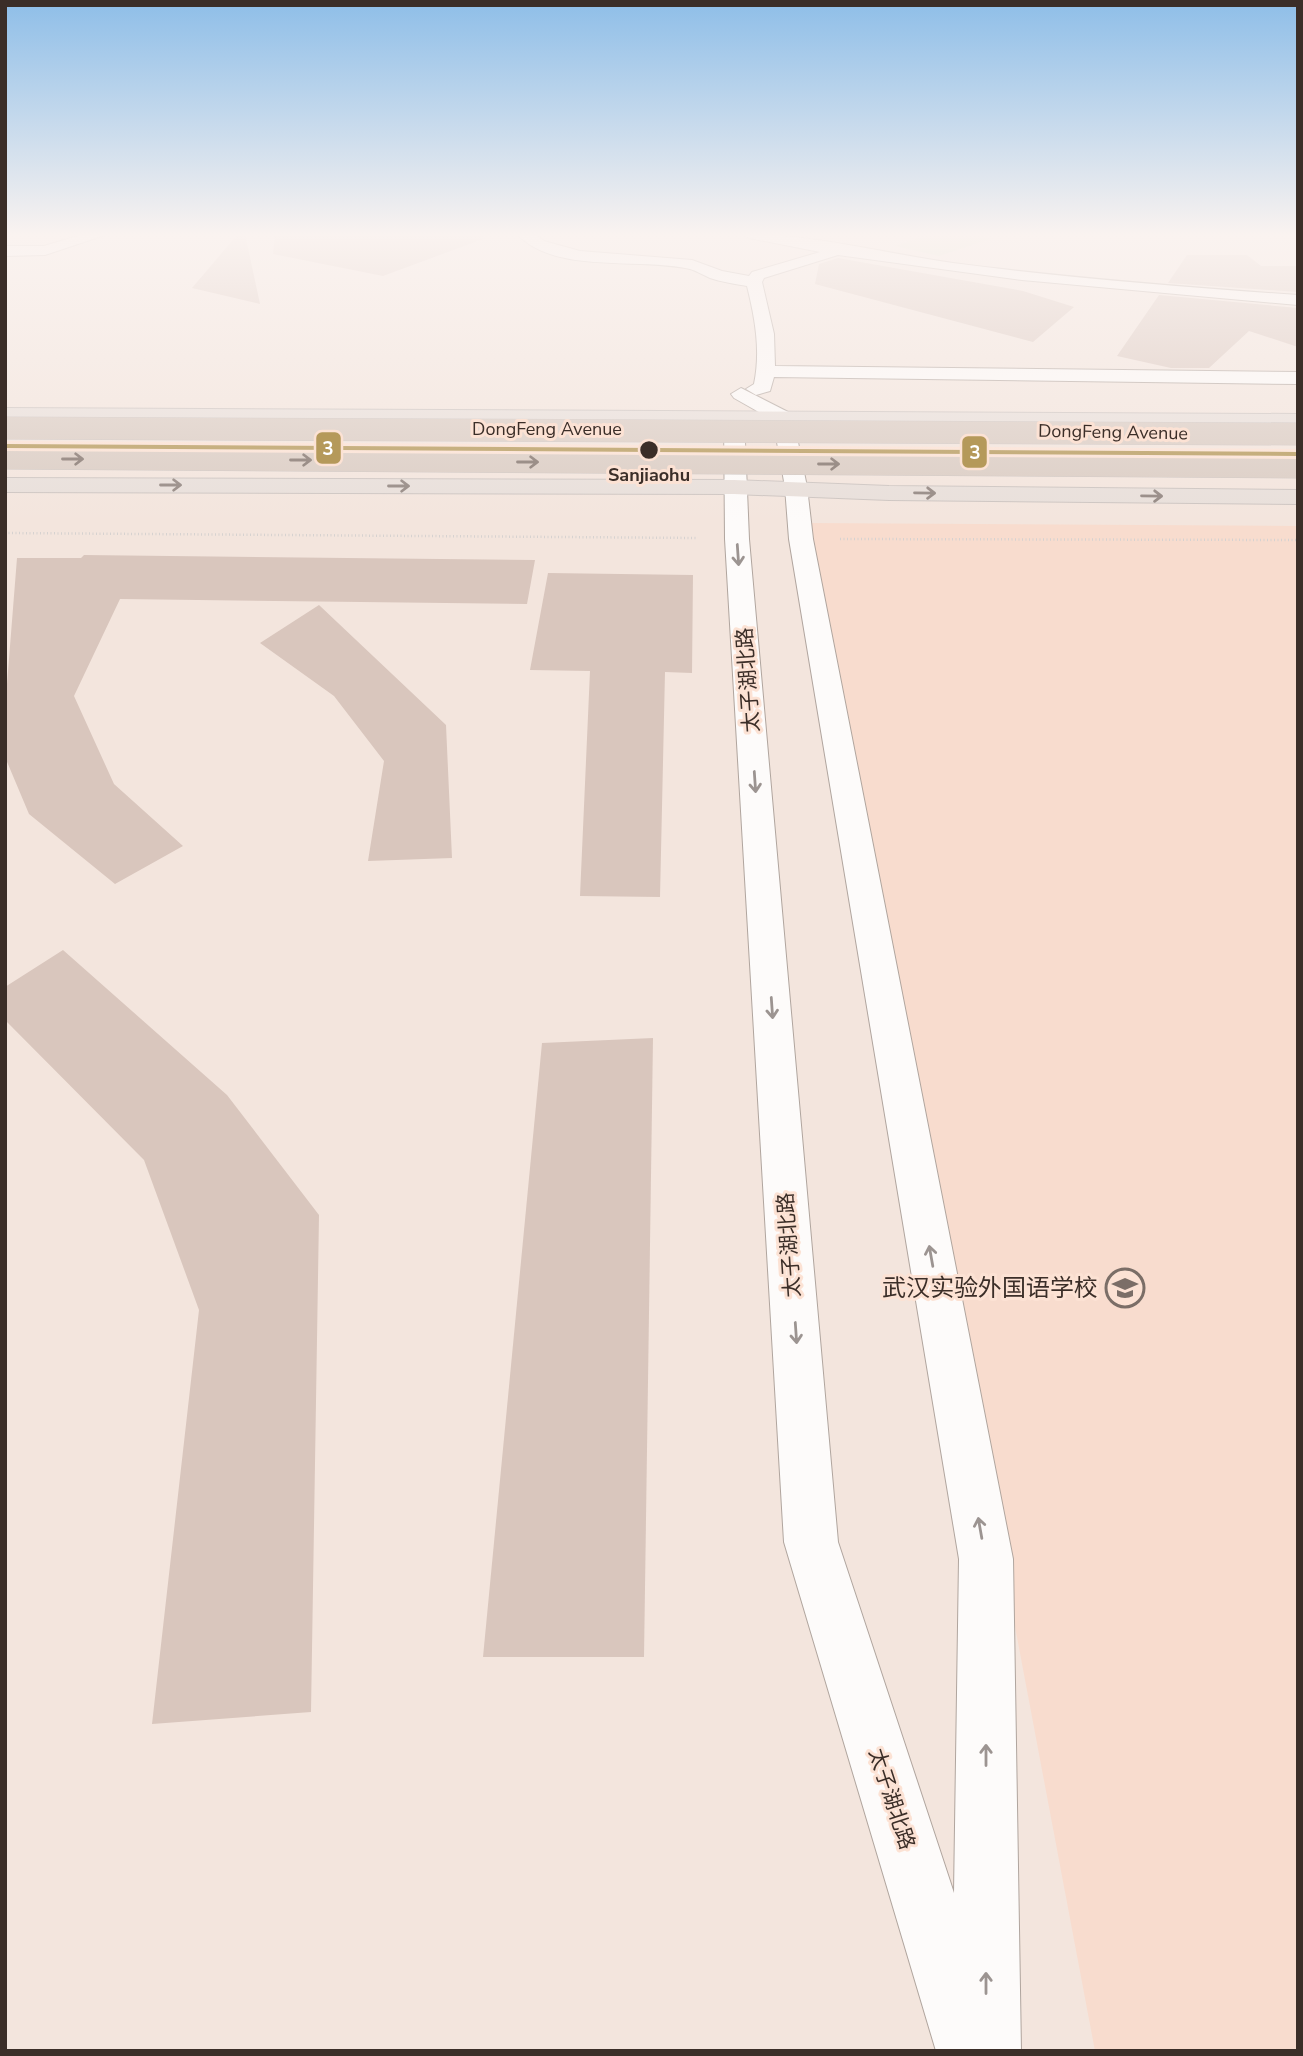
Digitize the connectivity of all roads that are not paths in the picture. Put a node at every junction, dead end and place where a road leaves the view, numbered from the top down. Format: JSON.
{"nodes":[{"id":1,"x":763,"y":330,"type":"edge"},
{"id":2,"x":767,"y":371,"type":"junction"},
{"id":3,"x":1298,"y":378,"type":"edge"},
{"id":4,"x":5,"y":414,"type":"edge"},
{"id":5,"x":734,"y":417,"type":"junction"},
{"id":6,"x":783,"y":417,"type":"junction"},
{"id":7,"x":1298,"y":420,"type":"edge"},
{"id":8,"x":5,"y":428,"type":"edge"},
{"id":9,"x":1298,"y":434,"type":"edge"},
{"id":10,"x":5,"y":458,"type":"edge"},
{"id":11,"x":1298,"y":467,"type":"edge"},
{"id":12,"x":5,"y":485,"type":"edge"},
{"id":13,"x":734,"y":486,"type":"junction"},
{"id":14,"x":796,"y":487,"type":"junction"},
{"id":15,"x":1298,"y":497,"type":"edge"},
{"id":16,"x":971,"y":2051,"type":"edge"},
{"id":17,"x":986,"y":2051,"type":"edge"}],
"edges":[{"from":1,"to":2,"type":"street"},
{"from":2,"to":3,"type":"street"},
{"from":2,"to":6,"type":"street"},
{"from":4,"to":5,"type":"main road"},
{"from":5,"to":6,"type":"main road"},
{"from":5,"to":13,"type":"street","name":"太子湖北路"},
{"from":6,"to":7,"type":"main road"},
{"from":6,"to":14,"type":"street"},
{"from":8,"to":9,"type":"highway","name":"DongFeng Avenue","bridge":true},
{"from":10,"to":11,"type":"highway","name":"DongFeng Avenue","one_way":true,"bridge":true},
{"from":12,"to":13,"type":"main road","one_way":true},
{"from":13,"to":14,"type":"main road"},
{"from":13,"to":16,"type":"street","name":"太子湖北路","one_way":true},
{"from":14,"to":15,"type":"main road","one_way":true},
{"from":17,"to":14,"type":"street","one_way":true}]}
